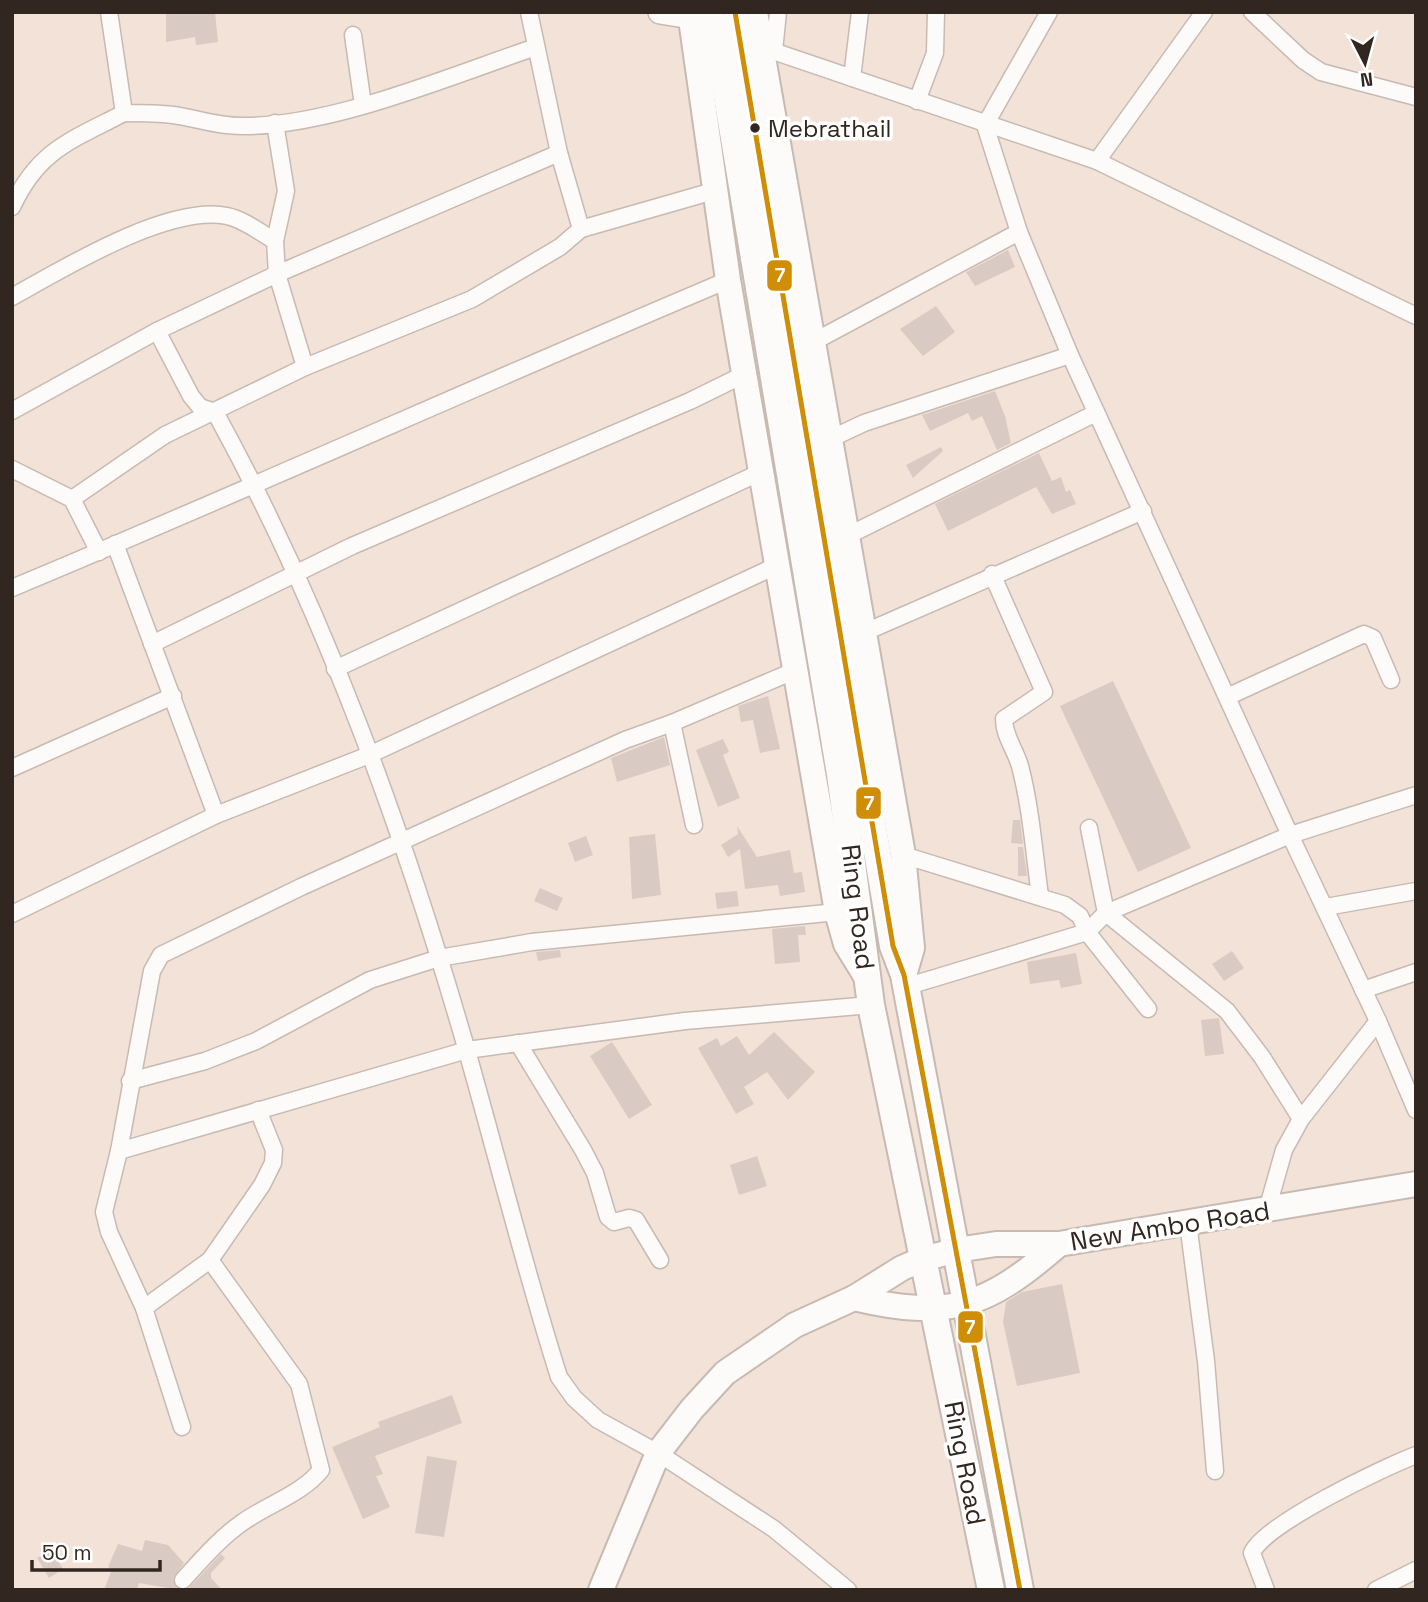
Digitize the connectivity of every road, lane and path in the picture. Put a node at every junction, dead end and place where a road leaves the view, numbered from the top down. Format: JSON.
{"nodes":[{"id":1,"x":109,"y":12,"type":"edge"},
{"id":2,"x":529,"y":12,"type":"edge"},
{"id":3,"x":660,"y":12,"type":"edge"},
{"id":4,"x":735,"y":12,"type":"edge"},
{"id":5,"x":755,"y":12,"type":"edge"},
{"id":6,"x":778,"y":12,"type":"edge"},
{"id":7,"x":860,"y":12,"type":"edge"},
{"id":8,"x":936,"y":12,"type":"edge"},
{"id":9,"x":1049,"y":12,"type":"edge"},
{"id":10,"x":1204,"y":12,"type":"edge"},
{"id":11,"x":1252,"y":12,"type":"edge"},
{"id":12,"x":698,"y":14,"type":"edge"},
{"id":13,"x":353,"y":35,"type":"dead end"},
{"id":14,"x":536,"y":47,"type":"junction"},
{"id":15,"x":768,"y":49,"type":"junction"},
{"id":16,"x":852,"y":78,"type":"junction"},
{"id":17,"x":1416,"y":97,"type":"edge"},
{"id":18,"x":917,"y":101,"type":"junction"},
{"id":19,"x":363,"y":105,"type":"junction"},
{"id":20,"x":124,"y":113,"type":"junction"},
{"id":21,"x":275,"y":123,"type":"junction"},
{"id":22,"x":985,"y":125,"type":"junction"},
{"id":23,"x":559,"y":153,"type":"junction"},
{"id":24,"x":1097,"y":161,"type":"junction"},
{"id":25,"x":717,"y":190,"type":"junction"},
{"id":26,"x":12,"y":207,"type":"edge"},
{"id":27,"x":581,"y":229,"type":"junction"},
{"id":28,"x":1019,"y":232,"type":"junction"},
{"id":29,"x":275,"y":241,"type":"junction"},
{"id":30,"x":277,"y":274,"type":"junction"},
{"id":31,"x":728,"y":280,"type":"junction"},
{"id":32,"x":12,"y":297,"type":"edge"},
{"id":33,"x":1416,"y":316,"type":"edge"},
{"id":34,"x":157,"y":331,"type":"junction"},
{"id":35,"x":815,"y":341,"type":"junction"},
{"id":36,"x":1070,"y":355,"type":"junction"},
{"id":37,"x":305,"y":367,"type":"junction"},
{"id":38,"x":745,"y":374,"type":"junction"},
{"id":39,"x":12,"y":411,"type":"edge"},
{"id":40,"x":215,"y":412,"type":"junction"},
{"id":41,"x":1096,"y":413,"type":"junction"},
{"id":42,"x":830,"y":439,"type":"junction"},
{"id":43,"x":12,"y":469,"type":"edge"},
{"id":44,"x":761,"y":472,"type":"junction"},
{"id":45,"x":256,"y":487,"type":"junction"},
{"id":46,"x":72,"y":499,"type":"junction"},
{"id":47,"x":1143,"y":511,"type":"junction"},
{"id":48,"x":845,"y":537,"type":"junction"},
{"id":49,"x":115,"y":544,"type":"junction"},
{"id":50,"x":99,"y":552,"type":"junction"},
{"id":51,"x":778,"y":565,"type":"junction"},
{"id":52,"x":293,"y":573,"type":"junction"},
{"id":53,"x":992,"y":574,"type":"junction"},
{"id":54,"x":12,"y":588,"type":"edge"},
{"id":55,"x":863,"y":633,"type":"junction"},
{"id":56,"x":152,"y":643,"type":"junction"},
{"id":57,"x":335,"y":669,"type":"junction"},
{"id":58,"x":796,"y":670,"type":"junction"},
{"id":59,"x":1391,"y":680,"type":"dead end"},
{"id":60,"x":173,"y":696,"type":"junction"},
{"id":61,"x":1227,"y":697,"type":"junction"},
{"id":62,"x":672,"y":723,"type":"junction"},
{"id":63,"x":369,"y":755,"type":"junction"},
{"id":64,"x":12,"y":768,"type":"edge"},
{"id":65,"x":1416,"y":795,"type":"edge"},
{"id":66,"x":216,"y":816,"type":"junction"},
{"id":67,"x":694,"y":825,"type":"dead end"},
{"id":68,"x":1088,"y":828,"type":"dead end"},
{"id":69,"x":1290,"y":835,"type":"junction"},
{"id":70,"x":401,"y":843,"type":"junction"},
{"id":71,"x":903,"y":855,"type":"junction"},
{"id":72,"x":1416,"y":891,"type":"edge"},
{"id":73,"x":1040,"y":896,"type":"junction"},
{"id":74,"x":1326,"y":907,"type":"junction"},
{"id":75,"x":837,"y":912,"type":"junction"},
{"id":76,"x":1106,"y":913,"type":"junction"},
{"id":77,"x":12,"y":914,"type":"edge"},
{"id":78,"x":1087,"y":932,"type":"junction"},
{"id":79,"x":439,"y":958,"type":"junction"},
{"id":80,"x":1416,"y":972,"type":"edge"},
{"id":81,"x":867,"y":978,"type":"junction"},
{"id":82,"x":905,"y":981,"type":"junction"},
{"id":83,"x":1363,"y":990,"type":"junction"},
{"id":84,"x":871,"y":1005,"type":"junction"},
{"id":85,"x":1148,"y":1010,"type":"dead end"},
{"id":86,"x":1378,"y":1021,"type":"junction"},
{"id":87,"x":518,"y":1043,"type":"junction"},
{"id":88,"x":467,"y":1050,"type":"junction"},
{"id":89,"x":130,"y":1081,"type":"junction"},
{"id":90,"x":258,"y":1110,"type":"junction"},
{"id":91,"x":1416,"y":1110,"type":"edge"},
{"id":92,"x":1301,"y":1119,"type":"junction"},
{"id":93,"x":119,"y":1151,"type":"junction"},
{"id":94,"x":1416,"y":1184,"type":"edge"},
{"id":95,"x":1267,"y":1210,"type":"junction"},
{"id":96,"x":1188,"y":1223,"type":"junction"},
{"id":97,"x":1059,"y":1244,"type":"junction"},
{"id":98,"x":957,"y":1250,"type":"junction"},
{"id":99,"x":923,"y":1259,"type":"junction"},
{"id":100,"x":210,"y":1260,"type":"junction"},
{"id":101,"x":660,"y":1260,"type":"dead end"},
{"id":102,"x":854,"y":1298,"type":"junction"},
{"id":103,"x":965,"y":1304,"type":"junction"},
{"id":104,"x":144,"y":1308,"type":"junction"},
{"id":105,"x":935,"y":1310,"type":"junction"},
{"id":106,"x":182,"y":1427,"type":"dead end"},
{"id":107,"x":659,"y":1453,"type":"junction"},
{"id":108,"x":1416,"y":1455,"type":"edge"},
{"id":109,"x":1215,"y":1471,"type":"dead end"},
{"id":110,"x":1416,"y":1570,"type":"edge"},
{"id":111,"x":183,"y":1580,"type":"dead end"},
{"id":112,"x":1021,"y":1587,"type":"edge"},
{"id":113,"x":601,"y":1590,"type":"edge"},
{"id":114,"x":848,"y":1590,"type":"edge"},
{"id":115,"x":991,"y":1590,"type":"edge"},
{"id":116,"x":1266,"y":1590,"type":"edge"},
{"id":117,"x":1376,"y":1590,"type":"edge"}],
"edges":[{"from":1,"to":20,"type":"street"},
{"from":2,"to":14,"type":"street"},
{"from":3,"to":12,"type":"main road"},
{"from":4,"to":82,"type":"highway","name":"Ring Road"},
{"from":5,"to":15,"type":"main road"},
{"from":6,"to":15,"type":"street"},
{"from":7,"to":16,"type":"street"},
{"from":8,"to":18,"type":"street"},
{"from":9,"to":22,"type":"street"},
{"from":10,"to":24,"type":"street"},
{"from":11,"to":17,"type":"street"},
{"from":12,"to":25,"type":"main road"},
{"from":12,"to":81,"type":"highway","name":"Ring Road"},
{"from":13,"to":19,"type":"street"},
{"from":14,"to":19,"type":"street"},
{"from":14,"to":23,"type":"street"},
{"from":15,"to":16,"type":"street"},
{"from":15,"to":35,"type":"main road"},
{"from":16,"to":18,"type":"street"},
{"from":18,"to":22,"type":"street"},
{"from":19,"to":21,"type":"street"},
{"from":20,"to":21,"type":"street"},
{"from":20,"to":26,"type":"street"},
{"from":21,"to":29,"type":"street"},
{"from":22,"to":24,"type":"street"},
{"from":22,"to":28,"type":"street"},
{"from":23,"to":27,"type":"street"},
{"from":23,"to":30,"type":"street"},
{"from":24,"to":33,"type":"street"},
{"from":25,"to":27,"type":"street"},
{"from":25,"to":31,"type":"main road"},
{"from":27,"to":37,"type":"street"},
{"from":28,"to":35,"type":"street"},
{"from":28,"to":36,"type":"street"},
{"from":29,"to":30,"type":"street"},
{"from":29,"to":32,"type":"street"},
{"from":30,"to":34,"type":"street"},
{"from":30,"to":37,"type":"street"},
{"from":31,"to":38,"type":"main road"},
{"from":31,"to":45,"type":"street"},
{"from":34,"to":39,"type":"street"},
{"from":34,"to":40,"type":"street"},
{"from":35,"to":42,"type":"main road"},
{"from":36,"to":41,"type":"street"},
{"from":36,"to":42,"type":"street"},
{"from":37,"to":40,"type":"street"},
{"from":38,"to":44,"type":"main road"},
{"from":38,"to":52,"type":"street"},
{"from":40,"to":45,"type":"street"},
{"from":40,"to":46,"type":"street"},
{"from":41,"to":47,"type":"street"},
{"from":41,"to":48,"type":"street"},
{"from":42,"to":48,"type":"main road"},
{"from":43,"to":46,"type":"street"},
{"from":44,"to":51,"type":"main road"},
{"from":44,"to":57,"type":"street"},
{"from":45,"to":49,"type":"street"},
{"from":45,"to":52,"type":"street"},
{"from":46,"to":50,"type":"street"},
{"from":47,"to":53,"type":"street"},
{"from":47,"to":61,"type":"street"},
{"from":48,"to":55,"type":"main road"},
{"from":49,"to":50,"type":"street"},
{"from":49,"to":56,"type":"street"},
{"from":50,"to":54,"type":"street"},
{"from":51,"to":58,"type":"main road"},
{"from":51,"to":63,"type":"street"},
{"from":52,"to":56,"type":"street"},
{"from":52,"to":57,"type":"street"},
{"from":53,"to":55,"type":"street"},
{"from":53,"to":73,"type":"street"},
{"from":55,"to":71,"type":"main road"},
{"from":56,"to":60,"type":"street"},
{"from":57,"to":63,"type":"street"},
{"from":58,"to":62,"type":"street"},
{"from":58,"to":75,"type":"main road"},
{"from":59,"to":61,"type":"street"},
{"from":60,"to":64,"type":"street"},
{"from":60,"to":66,"type":"street"},
{"from":61,"to":69,"type":"street"},
{"from":62,"to":67,"type":"street"},
{"from":62,"to":70,"type":"street"},
{"from":63,"to":66,"type":"street"},
{"from":63,"to":70,"type":"street"},
{"from":65,"to":69,"type":"street"},
{"from":66,"to":77,"type":"street"},
{"from":68,"to":76,"type":"street"},
{"from":69,"to":74,"type":"street"},
{"from":69,"to":76,"type":"street"},
{"from":70,"to":79,"type":"street"},
{"from":70,"to":89,"type":"street"},
{"from":71,"to":73,"type":"street"},
{"from":71,"to":82,"type":"main road"},
{"from":72,"to":74,"type":"street"},
{"from":73,"to":78,"type":"street"},
{"from":74,"to":83,"type":"street"},
{"from":75,"to":79,"type":"street"},
{"from":75,"to":81,"type":"main road"},
{"from":76,"to":78,"type":"street"},
{"from":76,"to":92,"type":"street"},
{"from":78,"to":82,"type":"street"},
{"from":78,"to":85,"type":"street"},
{"from":79,"to":88,"type":"street"},
{"from":79,"to":89,"type":"street"},
{"from":80,"to":83,"type":"street"},
{"from":81,"to":84,"type":"highway","name":"Ring Road"},
{"from":82,"to":98,"type":"highway","name":"Ring Road"},
{"from":83,"to":86,"type":"street"},
{"from":84,"to":87,"type":"street"},
{"from":84,"to":99,"type":"highway","name":"Ring Road"},
{"from":86,"to":91,"type":"street"},
{"from":86,"to":92,"type":"street"},
{"from":87,"to":88,"type":"street"},
{"from":87,"to":101,"type":"street"},
{"from":88,"to":90,"type":"street"},
{"from":88,"to":107,"type":"street"},
{"from":89,"to":93,"type":"street"},
{"from":90,"to":93,"type":"street"},
{"from":90,"to":100,"type":"street"},
{"from":92,"to":95,"type":"street"},
{"from":93,"to":104,"type":"street"},
{"from":94,"to":95,"type":"main road","name":"New Ambo Road"},
{"from":95,"to":96,"type":"main road","name":"New Ambo Road"},
{"from":96,"to":97,"type":"main road","name":"New Ambo Road"},
{"from":96,"to":109,"type":"street"},
{"from":97,"to":98,"type":"main road","name":"New Ambo Road"},
{"from":97,"to":103,"type":"main road"},
{"from":98,"to":99,"type":"main road","name":"New Ambo Road"},
{"from":98,"to":103,"type":"highway","name":"Ring Road"},
{"from":99,"to":102,"type":"main road","name":"New Ambo Road"},
{"from":99,"to":105,"type":"highway","name":"Ring Road"},
{"from":100,"to":104,"type":"street"},
{"from":100,"to":111,"type":"street"},
{"from":102,"to":105,"type":"main road"},
{"from":102,"to":107,"type":"main road","name":"New Ambo Road"},
{"from":103,"to":105,"type":"main road"},
{"from":103,"to":112,"type":"highway","name":"Ring Road"},
{"from":104,"to":106,"type":"street"},
{"from":105,"to":115,"type":"highway","name":"Ring Road"},
{"from":107,"to":113,"type":"main road","name":"New Ambo Road"},
{"from":107,"to":114,"type":"street"},
{"from":108,"to":116,"type":"street"},
{"from":110,"to":117,"type":"street"}]}
